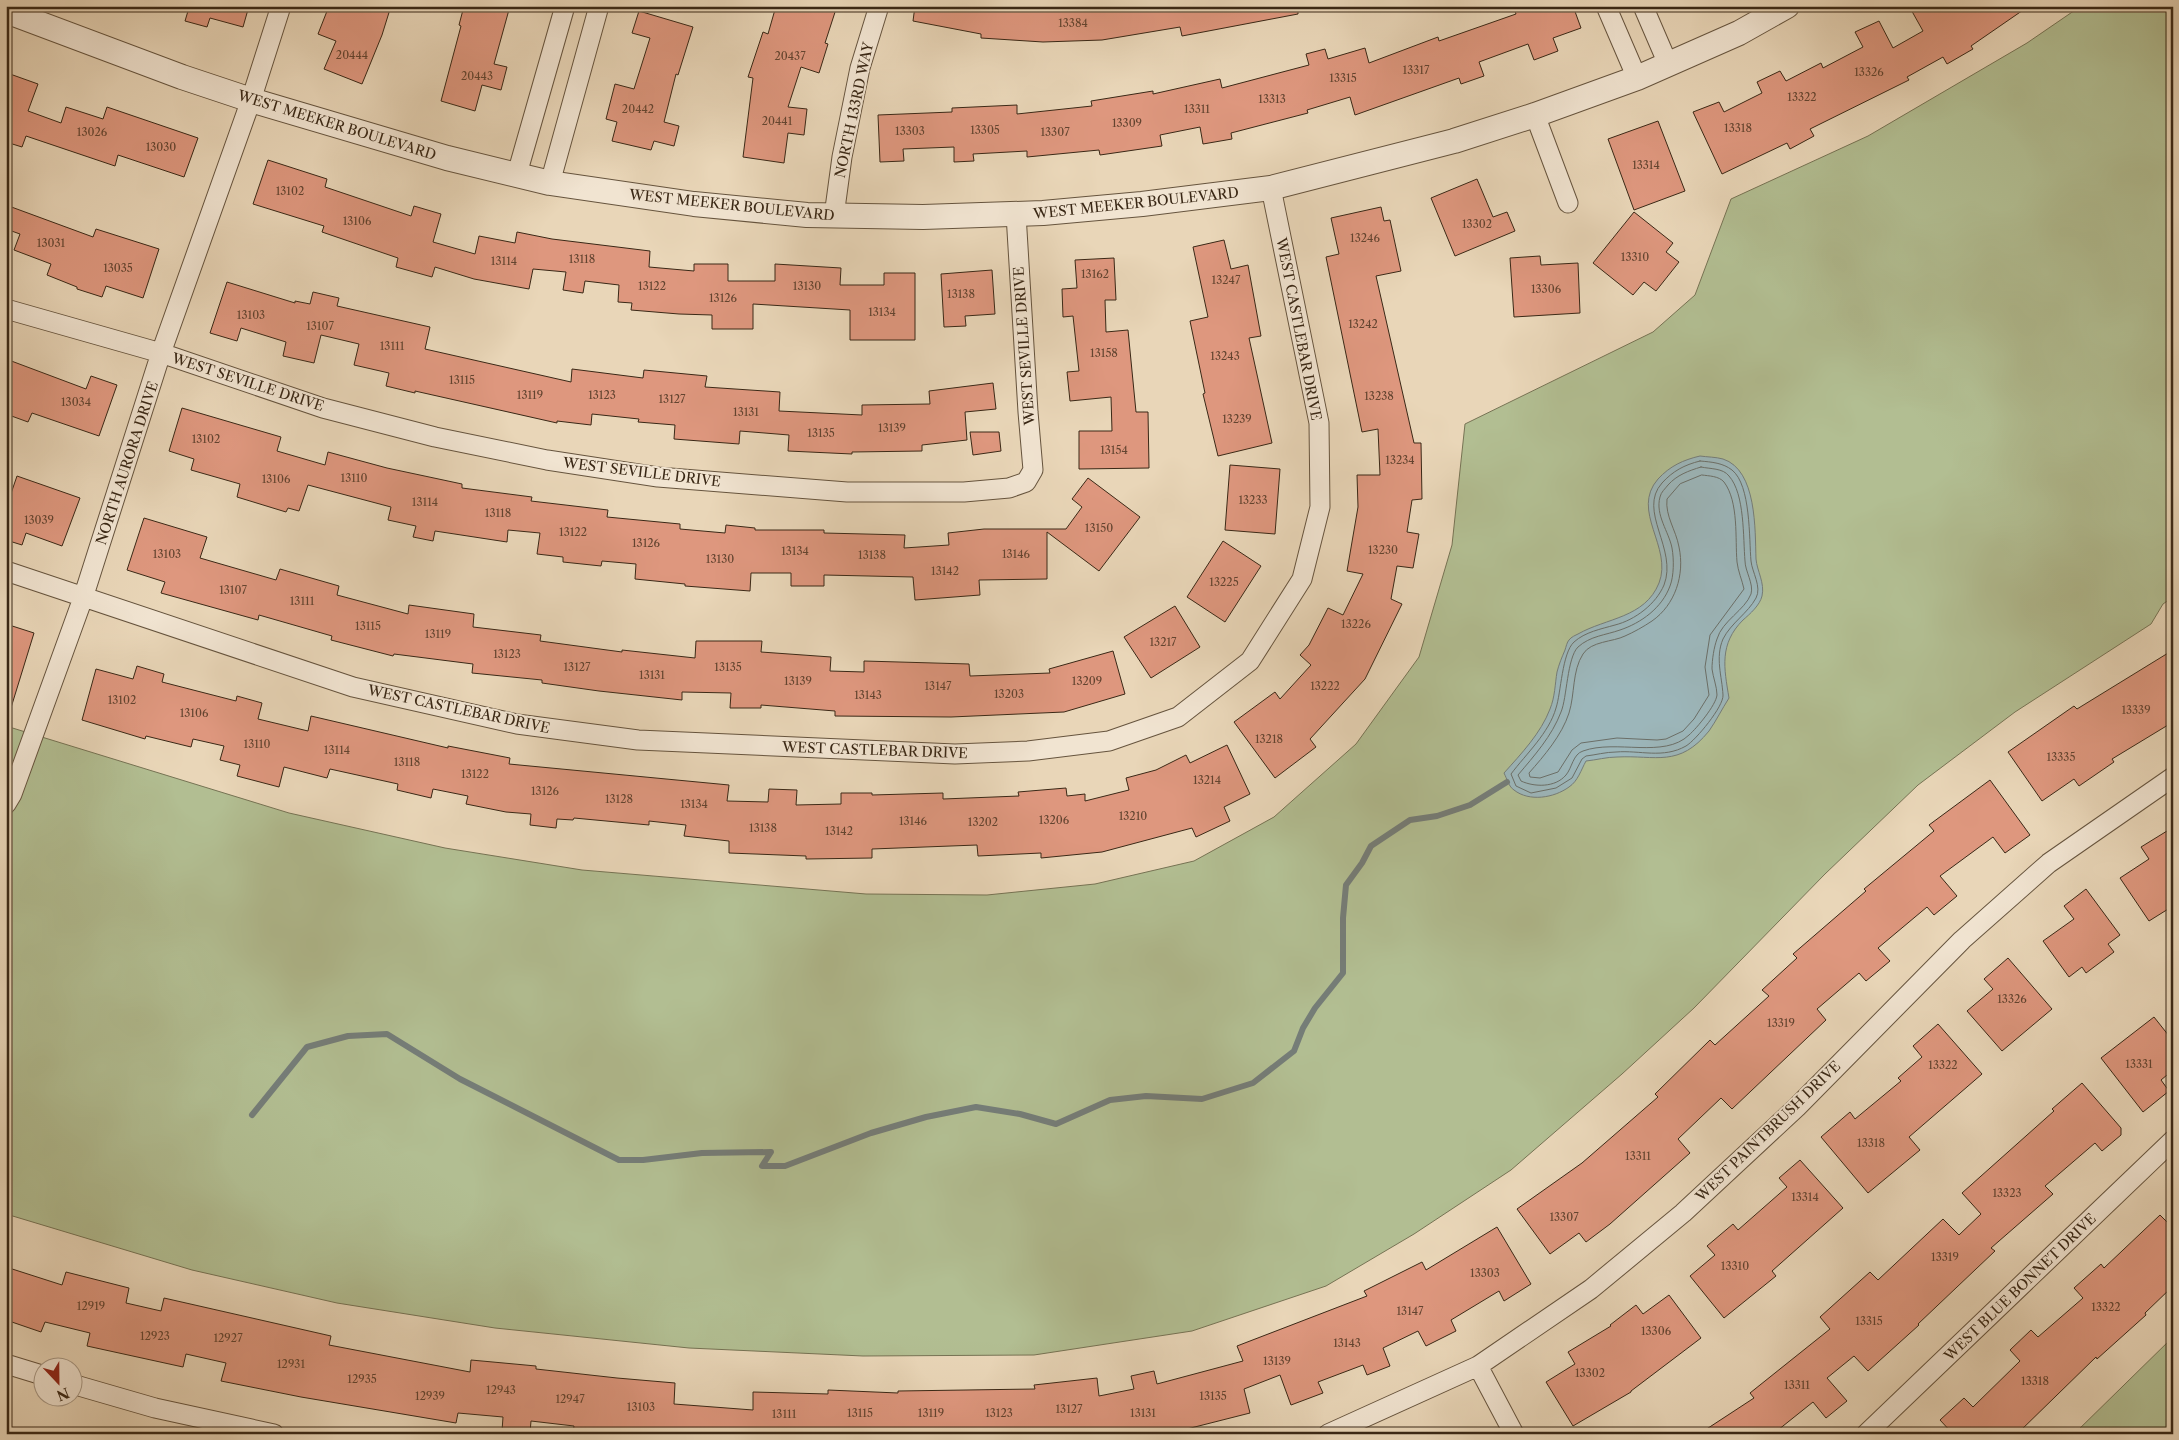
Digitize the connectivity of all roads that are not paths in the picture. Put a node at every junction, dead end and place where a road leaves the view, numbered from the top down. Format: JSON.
{"nodes":[{"id":1,"x":281,"y":6,"type":"edge"},
{"id":2,"x":565,"y":6,"type":"edge"},
{"id":3,"x":599,"y":6,"type":"edge"},
{"id":4,"x":879,"y":6,"type":"edge"},
{"id":5,"x":1606,"y":6,"type":"edge"},
{"id":6,"x":1643,"y":6,"type":"edge"},
{"id":7,"x":1787,"y":6,"type":"edge"},
{"id":8,"x":6,"y":11,"type":"edge"},
{"id":9,"x":1668,"y":64,"type":"junction"},
{"id":10,"x":1637,"y":78,"type":"junction"},
{"id":11,"x":251,"y":100,"type":"junction"},
{"id":12,"x":1535,"y":115,"type":"junction"},
{"id":13,"x":517,"y":174,"type":"junction"},
{"id":14,"x":550,"y":183,"type":"junction"},
{"id":15,"x":1271,"y":188,"type":"junction"},
{"id":16,"x":1568,"y":203,"type":"dead end"},
{"id":17,"x":1016,"y":214,"type":"junction"},
{"id":18,"x":834,"y":216,"type":"junction"},
{"id":19,"x":6,"y":309,"type":"edge"},
{"id":20,"x":161,"y":353,"type":"junction"},
{"id":21,"x":6,"y":571,"type":"edge"},
{"id":22,"x":84,"y":598,"type":"junction"},
{"id":23,"x":2173,"y":778,"type":"edge"},
{"id":24,"x":6,"y":804,"type":"edge"},
{"id":25,"x":2173,"y":1140,"type":"edge"},
{"id":26,"x":6,"y":1364,"type":"edge"},
{"id":27,"x":1478,"y":1366,"type":"junction"},
{"id":28,"x":32,"y":1372,"type":"edge"},
{"id":29,"x":82,"y":1387,"type":"edge"},
{"id":30,"x":274,"y":1434,"type":"edge"},
{"id":31,"x":1328,"y":1434,"type":"edge"},
{"id":32,"x":1514,"y":1434,"type":"edge"},
{"id":33,"x":1866,"y":1434,"type":"edge"}],
"edges":[{"from":1,"to":11,"type":"street","name":"NORTH AURORA DRIVE"},
{"from":2,"to":13,"type":"street"},
{"from":3,"to":14,"type":"street"},
{"from":4,"to":18,"type":"street","name":"NORTH 133RD WAY"},
{"from":5,"to":10,"type":"street"},
{"from":6,"to":9,"type":"street"},
{"from":7,"to":9,"type":"street","name":"WEST MEEKER BOULEVARD"},
{"from":8,"to":11,"type":"street","name":"WEST MEEKER BOULEVARD"},
{"from":9,"to":10,"type":"street","name":"WEST MEEKER BOULEVARD"},
{"from":10,"to":12,"type":"street","name":"WEST MEEKER BOULEVARD"},
{"from":11,"to":13,"type":"street","name":"WEST MEEKER BOULEVARD"},
{"from":11,"to":20,"type":"street","name":"NORTH AURORA DRIVE"},
{"from":12,"to":15,"type":"street","name":"WEST MEEKER BOULEVARD"},
{"from":12,"to":16,"type":"street"},
{"from":13,"to":14,"type":"street","name":"WEST MEEKER BOULEVARD"},
{"from":14,"to":18,"type":"street","name":"WEST MEEKER BOULEVARD"},
{"from":15,"to":17,"type":"street","name":"WEST MEEKER BOULEVARD"},
{"from":15,"to":22,"type":"street","name":"WEST CASTLEBAR DRIVE"},
{"from":17,"to":18,"type":"street","name":"WEST MEEKER BOULEVARD"},
{"from":17,"to":20,"type":"street","name":"WEST SEVILLE DRIVE"},
{"from":19,"to":20,"type":"street","name":"WEST SEVILLE DRIVE"},
{"from":20,"to":22,"type":"street","name":"NORTH AURORA DRIVE"},
{"from":21,"to":22,"type":"street","name":"WEST CASTLEBAR DRIVE"},
{"from":22,"to":24,"type":"street","name":"NORTH AURORA DRIVE"},
{"from":23,"to":27,"type":"street","name":"WEST PAINTBRUSH DRIVE"},
{"from":25,"to":33,"type":"street","name":"WEST BLUE BONNET DRIVE"},
{"from":26,"to":28,"type":"street"},
{"from":27,"to":31,"type":"street","name":"WEST PAINTBRUSH DRIVE"},
{"from":27,"to":32,"type":"street"},
{"from":29,"to":30,"type":"street"}]}
